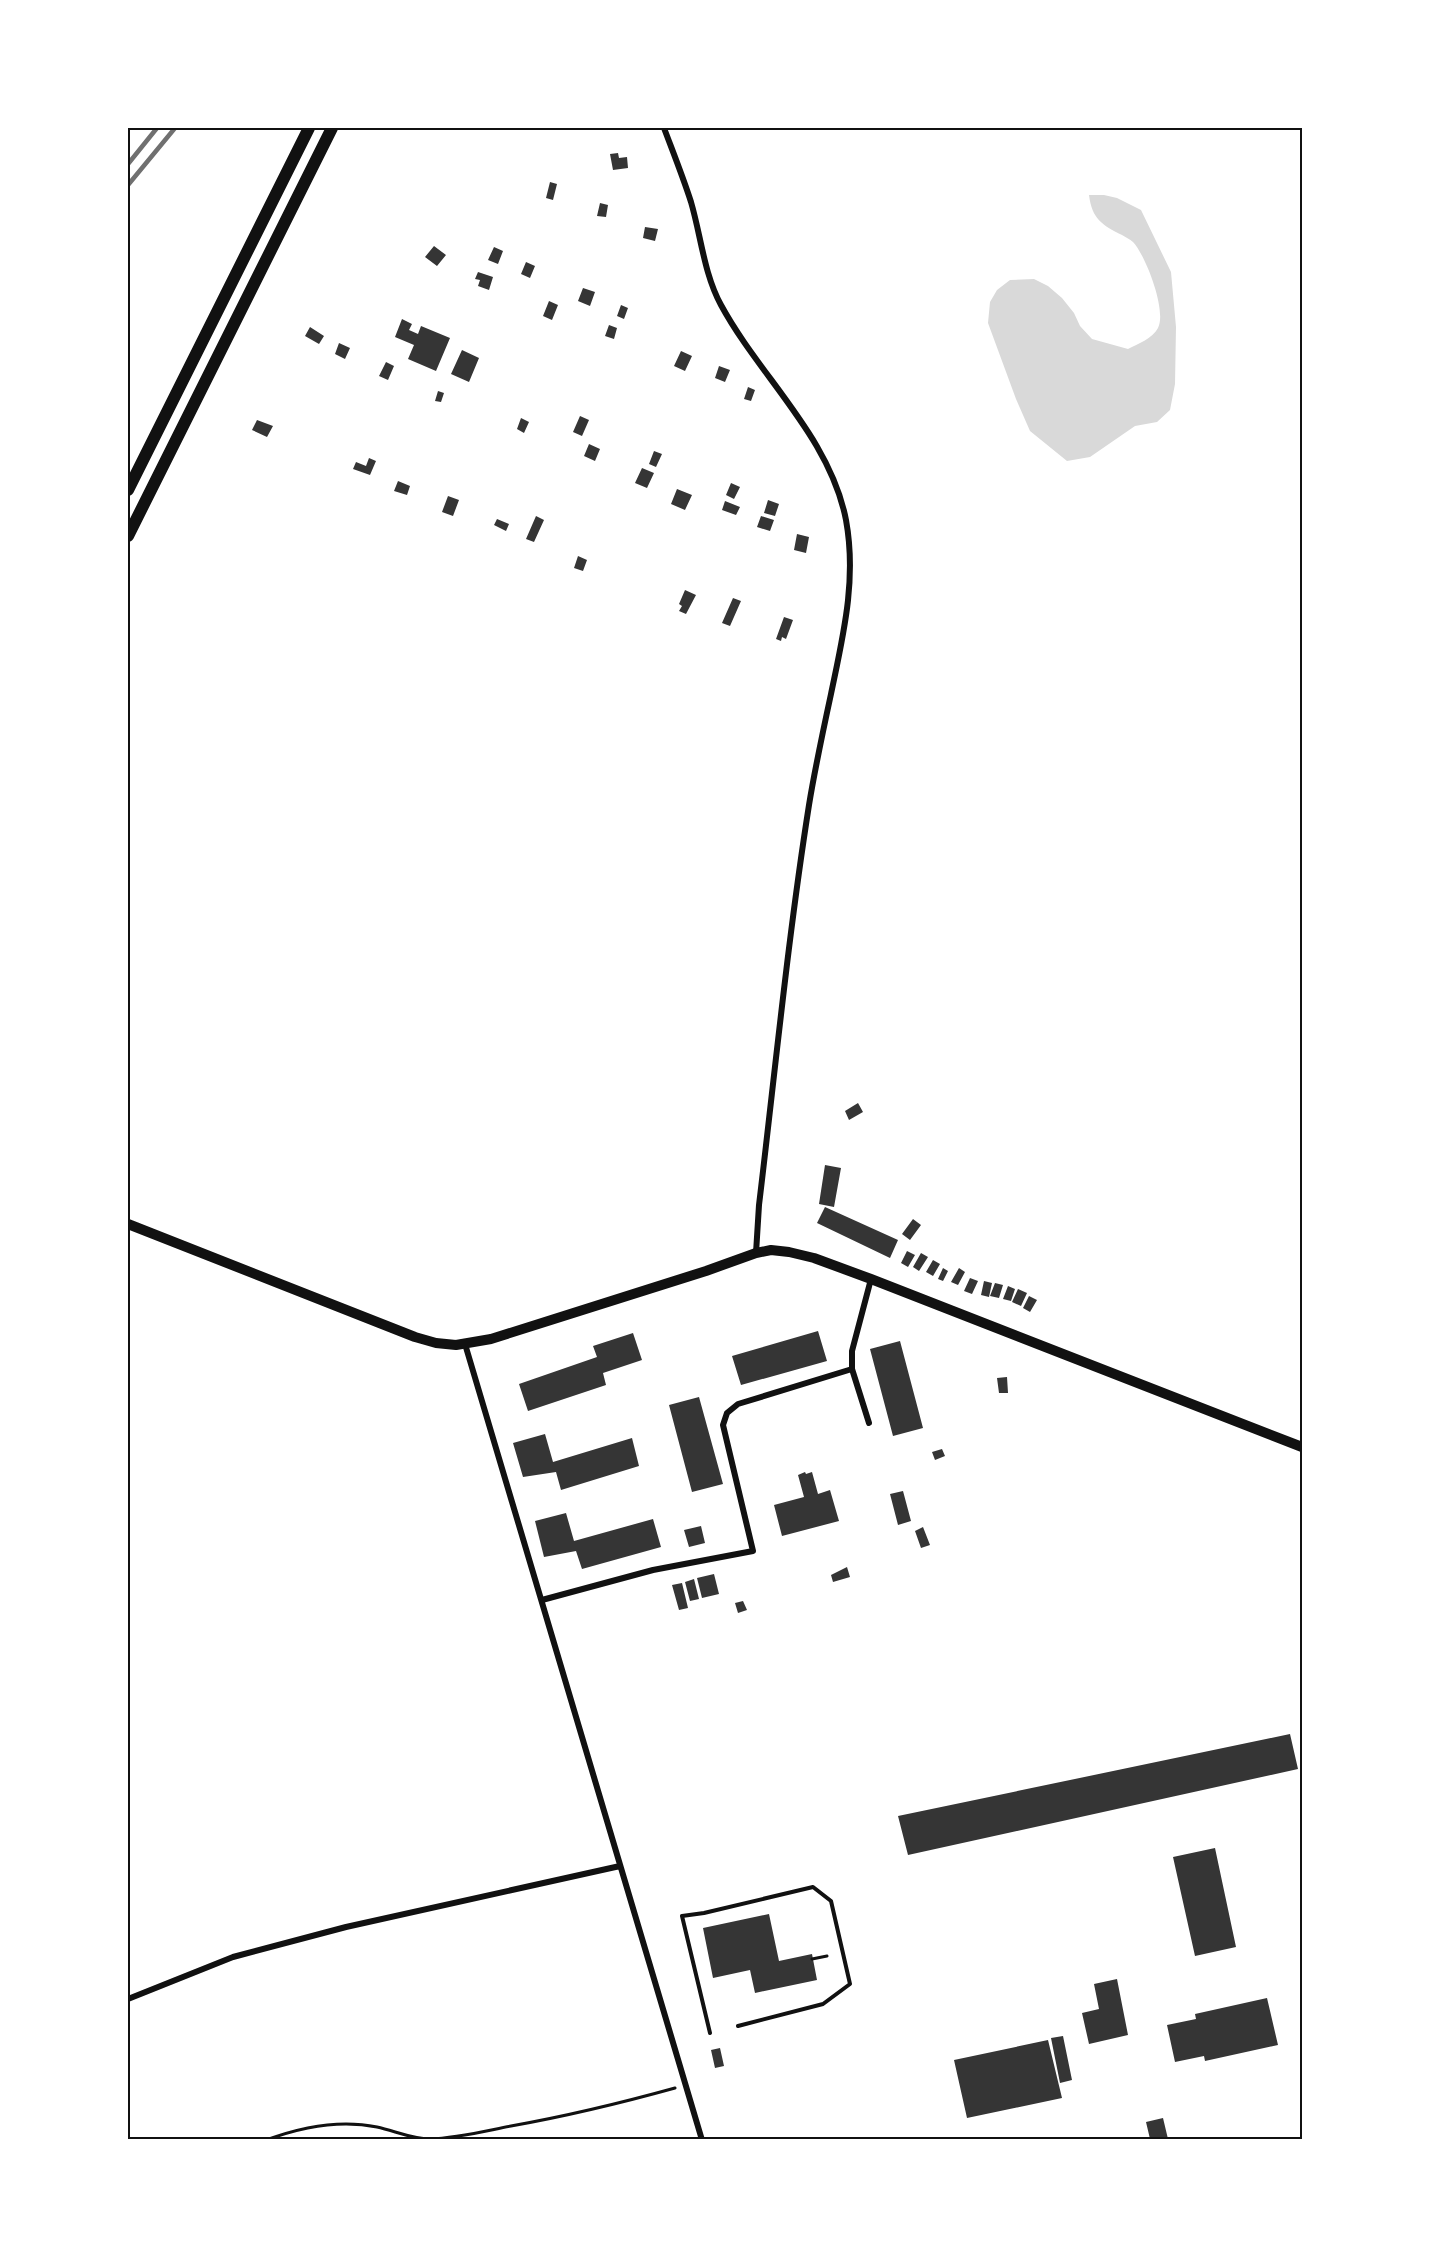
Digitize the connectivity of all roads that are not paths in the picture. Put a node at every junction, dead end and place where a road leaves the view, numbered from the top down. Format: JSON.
{"nodes":[{"id":1,"x":309,"y":128,"type":"edge"},
{"id":2,"x":332,"y":128,"type":"edge"},
{"id":3,"x":664,"y":128,"type":"edge"},
{"id":4,"x":128,"y":490,"type":"edge"},
{"id":5,"x":128,"y":536,"type":"edge"},
{"id":6,"x":128,"y":1224,"type":"edge"},
{"id":7,"x":756,"y":1253,"type":"junction"},
{"id":8,"x":871,"y":1279,"type":"junction"},
{"id":9,"x":465,"y":1344,"type":"junction"},
{"id":10,"x":852,"y":1369,"type":"junction"},
{"id":11,"x":869,"y":1423,"type":"dead end"},
{"id":12,"x":1302,"y":1448,"type":"edge"},
{"id":13,"x":542,"y":1600,"type":"junction"},
{"id":14,"x":620,"y":1866,"type":"junction"},
{"id":15,"x":128,"y":1999,"type":"edge"},
{"id":16,"x":738,"y":2026,"type":"dead end"},
{"id":17,"x":710,"y":2032,"type":"dead end"},
{"id":18,"x":702,"y":2139,"type":"edge"}],
"edges":[{"from":1,"to":4,"type":"main road"},
{"from":2,"to":5,"type":"main road"},
{"from":3,"to":7,"type":"street"},
{"from":6,"to":9,"type":"street"},
{"from":7,"to":8,"type":"street"},
{"from":7,"to":9,"type":"street"},
{"from":8,"to":10,"type":"street"},
{"from":8,"to":12,"type":"street"},
{"from":9,"to":13,"type":"street"},
{"from":10,"to":11,"type":"street"},
{"from":10,"to":13,"type":"street"},
{"from":13,"to":14,"type":"street"},
{"from":14,"to":15,"type":"street"},
{"from":14,"to":18,"type":"street"},
{"from":16,"to":17,"type":"lane"}]}
